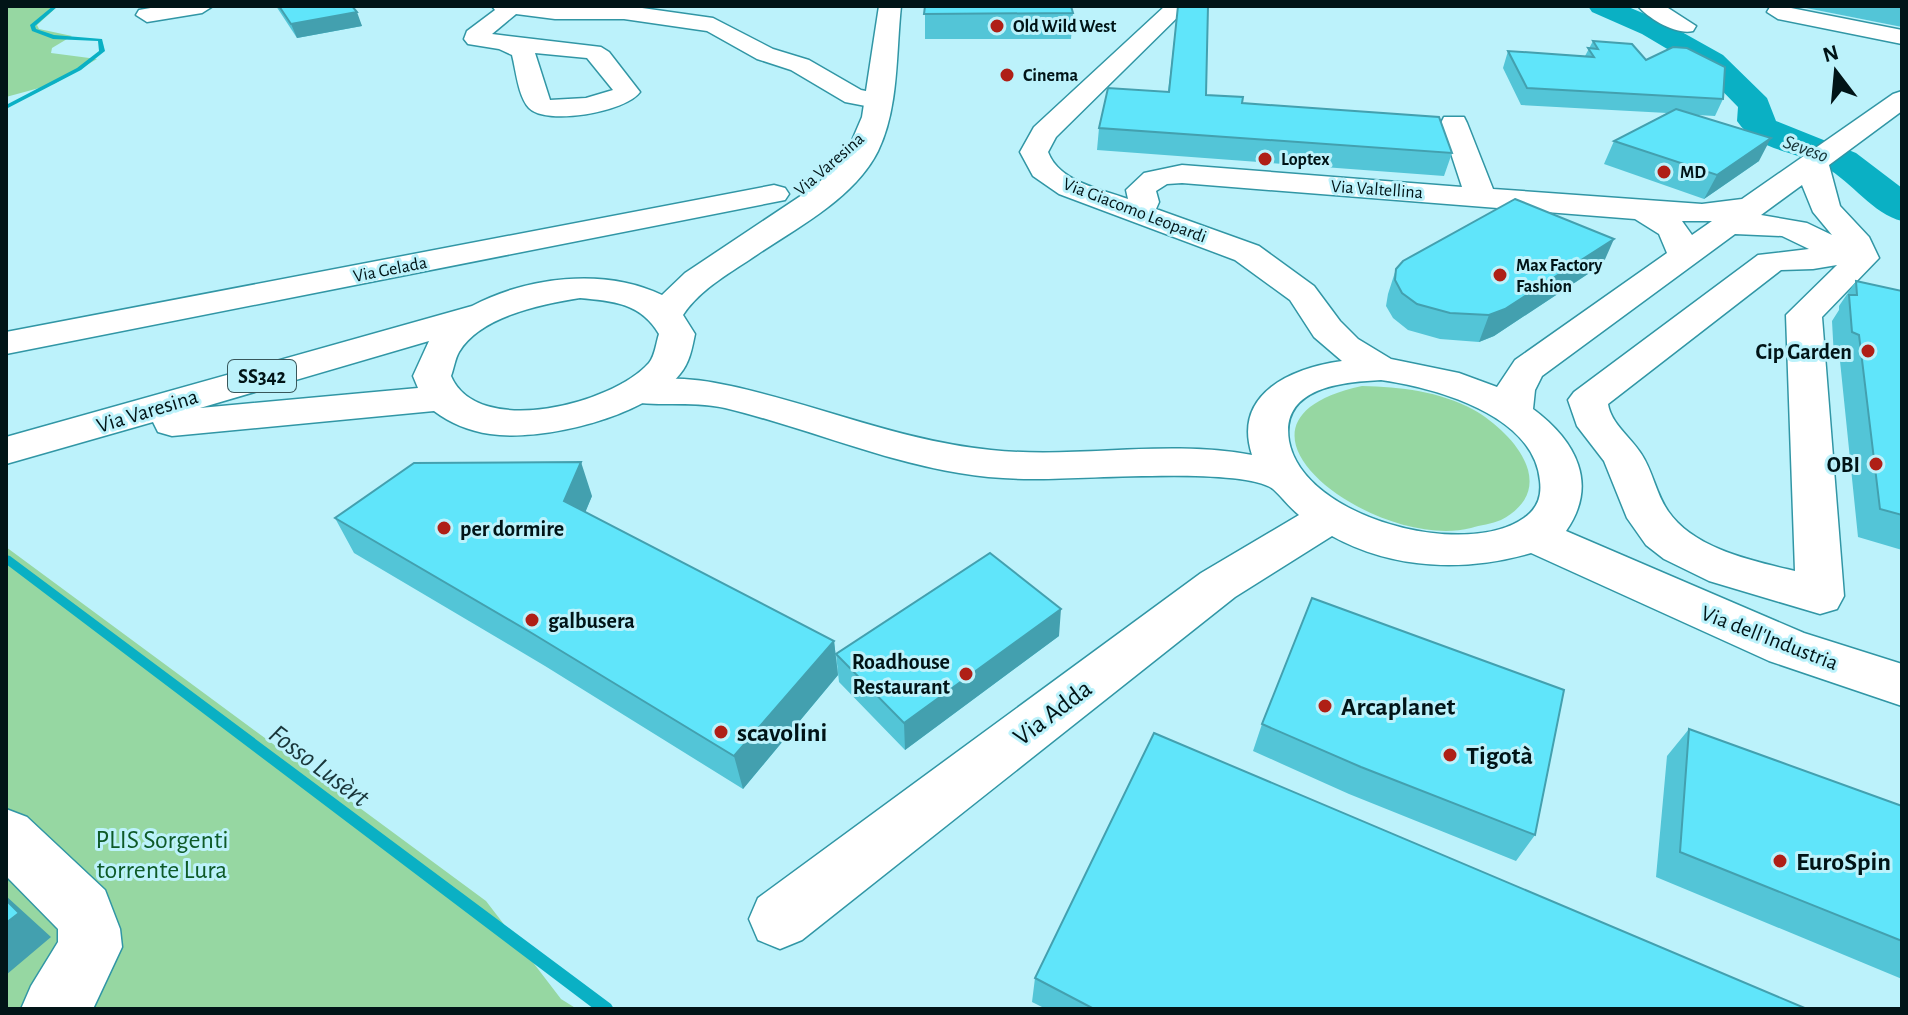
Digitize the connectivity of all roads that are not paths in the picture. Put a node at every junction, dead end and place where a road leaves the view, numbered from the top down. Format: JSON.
{"nodes":[{"id":1,"x":202,"y":6,"type":"edge"},
{"id":2,"x":890,"y":6,"type":"edge"},
{"id":3,"x":1178,"y":6,"type":"edge"},
{"id":4,"x":1649,"y":6,"type":"edge"},
{"id":5,"x":506,"y":7,"type":"edge"},
{"id":6,"x":626,"y":9,"type":"edge"},
{"id":7,"x":1778,"y":12,"type":"dead end"},
{"id":8,"x":147,"y":15,"type":"dead end"},
{"id":9,"x":1685,"y":26,"type":"dead end"},
{"id":10,"x":1902,"y":37,"type":"edge"},
{"id":11,"x":508,"y":44,"type":"dead end"},
{"id":12,"x":1902,"y":99,"type":"edge"},
{"id":13,"x":1032,"y":108,"type":"dead end"},
{"id":14,"x":1902,"y":110,"type":"edge"},
{"id":15,"x":874,"y":113,"type":"junction"},
{"id":16,"x":1060,"y":116,"type":"junction"},
{"id":17,"x":1872,"y":119,"type":"junction"},
{"id":18,"x":1454,"y":123,"type":"dead end"},
{"id":19,"x":1824,"y":153,"type":"junction"},
{"id":20,"x":774,"y":194,"type":"dead end"},
{"id":21,"x":1481,"y":197,"type":"junction"},
{"id":22,"x":1642,"y":210,"type":"junction"},
{"id":23,"x":1139,"y":213,"type":"junction"},
{"id":24,"x":1738,"y":216,"type":"junction"},
{"id":25,"x":1684,"y":255,"type":"junction"},
{"id":26,"x":620,"y":292,"type":"junction"},
{"id":27,"x":667,"y":313,"type":"junction"},
{"id":28,"x":482,"y":314,"type":"junction"},
{"id":29,"x":1327,"y":329,"type":"junction"},
{"id":30,"x":6,"y":343,"type":"edge"},
{"id":31,"x":667,"y":367,"type":"junction"},
{"id":32,"x":1528,"y":368,"type":"junction"},
{"id":33,"x":1381,"y":369,"type":"junction"},
{"id":34,"x":1324,"y":376,"type":"junction"},
{"id":35,"x":1440,"y":379,"type":"junction"},
{"id":36,"x":636,"y":392,"type":"junction"},
{"id":37,"x":708,"y":393,"type":"junction"},
{"id":38,"x":442,"y":398,"type":"junction"},
{"id":39,"x":1514,"y":414,"type":"junction"},
{"id":40,"x":1268,"y":437,"type":"junction"},
{"id":41,"x":25,"y":446,"type":"edge"},
{"id":42,"x":1182,"y":461,"type":"junction"},
{"id":43,"x":1284,"y":477,"type":"junction"},
{"id":44,"x":1331,"y":516,"type":"junction"},
{"id":45,"x":1547,"y":518,"type":"junction"},
{"id":46,"x":1902,"y":685,"type":"edge"},
{"id":47,"x":6,"y":836,"type":"edge"},
{"id":48,"x":780,"y":919,"type":"dead end"},
{"id":49,"x":54,"y":1009,"type":"edge"}],
"edges":[{"from":1,"to":8,"type":"street"},
{"from":2,"to":15,"type":"street","name":"Via Varesina"},
{"from":3,"to":16,"type":"street","name":"Via Giacomo Leopardi"},
{"from":4,"to":9,"type":"street"},
{"from":5,"to":6,"type":"street"},
{"from":5,"to":11,"type":"street"},
{"from":6,"to":15,"type":"street"},
{"from":7,"to":10,"type":"street"},
{"from":12,"to":17,"type":"street"},
{"from":13,"to":16,"type":"street"},
{"from":14,"to":17,"type":"street"},
{"from":15,"to":26,"type":"street","name":"Via Varesina"},
{"from":15,"to":27,"type":"street","name":"Via Varesina"},
{"from":16,"to":23,"type":"street","name":"Via Giacomo Leopardi"},
{"from":17,"to":19,"type":"street"},
{"from":18,"to":21,"type":"street"},
{"from":19,"to":24,"type":"street"},
{"from":19,"to":24,"type":"street","name":"Via Valtellina"},
{"from":20,"to":30,"type":"street","name":"Via Gelada"},
{"from":21,"to":22,"type":"street","name":"Via Valtellina"},
{"from":21,"to":23,"type":"street","name":"Via Valtellina"},
{"from":22,"to":24,"type":"street","name":"Via Valtellina"},
{"from":22,"to":25,"type":"street"},
{"from":23,"to":29,"type":"street","name":"Via Giacomo Leopardi"},
{"from":24,"to":25,"type":"street"},
{"from":25,"to":32,"type":"street"},
{"from":26,"to":27,"type":"street","number":"SS342"},
{"from":26,"to":28,"type":"street","number":"SS342"},
{"from":27,"to":31,"type":"street"},
{"from":28,"to":38,"type":"street","number":"SS342"},
{"from":28,"to":41,"type":"street","name":"Via Varesina","number":"SS342"},
{"from":29,"to":33,"type":"street","name":"Via Giacomo Leopardi"},
{"from":29,"to":34,"type":"street"},
{"from":31,"to":36,"type":"street"},
{"from":31,"to":37,"type":"street"},
{"from":32,"to":35,"type":"street"},
{"from":32,"to":39,"type":"street"},
{"from":33,"to":34,"type":"street"},
{"from":33,"to":35,"type":"street"},
{"from":34,"to":40,"type":"street"},
{"from":35,"to":39,"type":"street"},
{"from":36,"to":37,"type":"street"},
{"from":36,"to":38,"type":"street"},
{"from":37,"to":42,"type":"street"},
{"from":38,"to":41,"type":"street","name":"Via Varesina","number":"SS342"},
{"from":39,"to":45,"type":"street"},
{"from":40,"to":42,"type":"street"},
{"from":40,"to":43,"type":"street"},
{"from":42,"to":43,"type":"street"},
{"from":43,"to":44,"type":"street"},
{"from":44,"to":45,"type":"street"},
{"from":44,"to":48,"type":"street","name":"Via Adda"},
{"from":45,"to":46,"type":"street","name":"Via dell'Industria"},
{"from":47,"to":49,"type":"street"}]}
